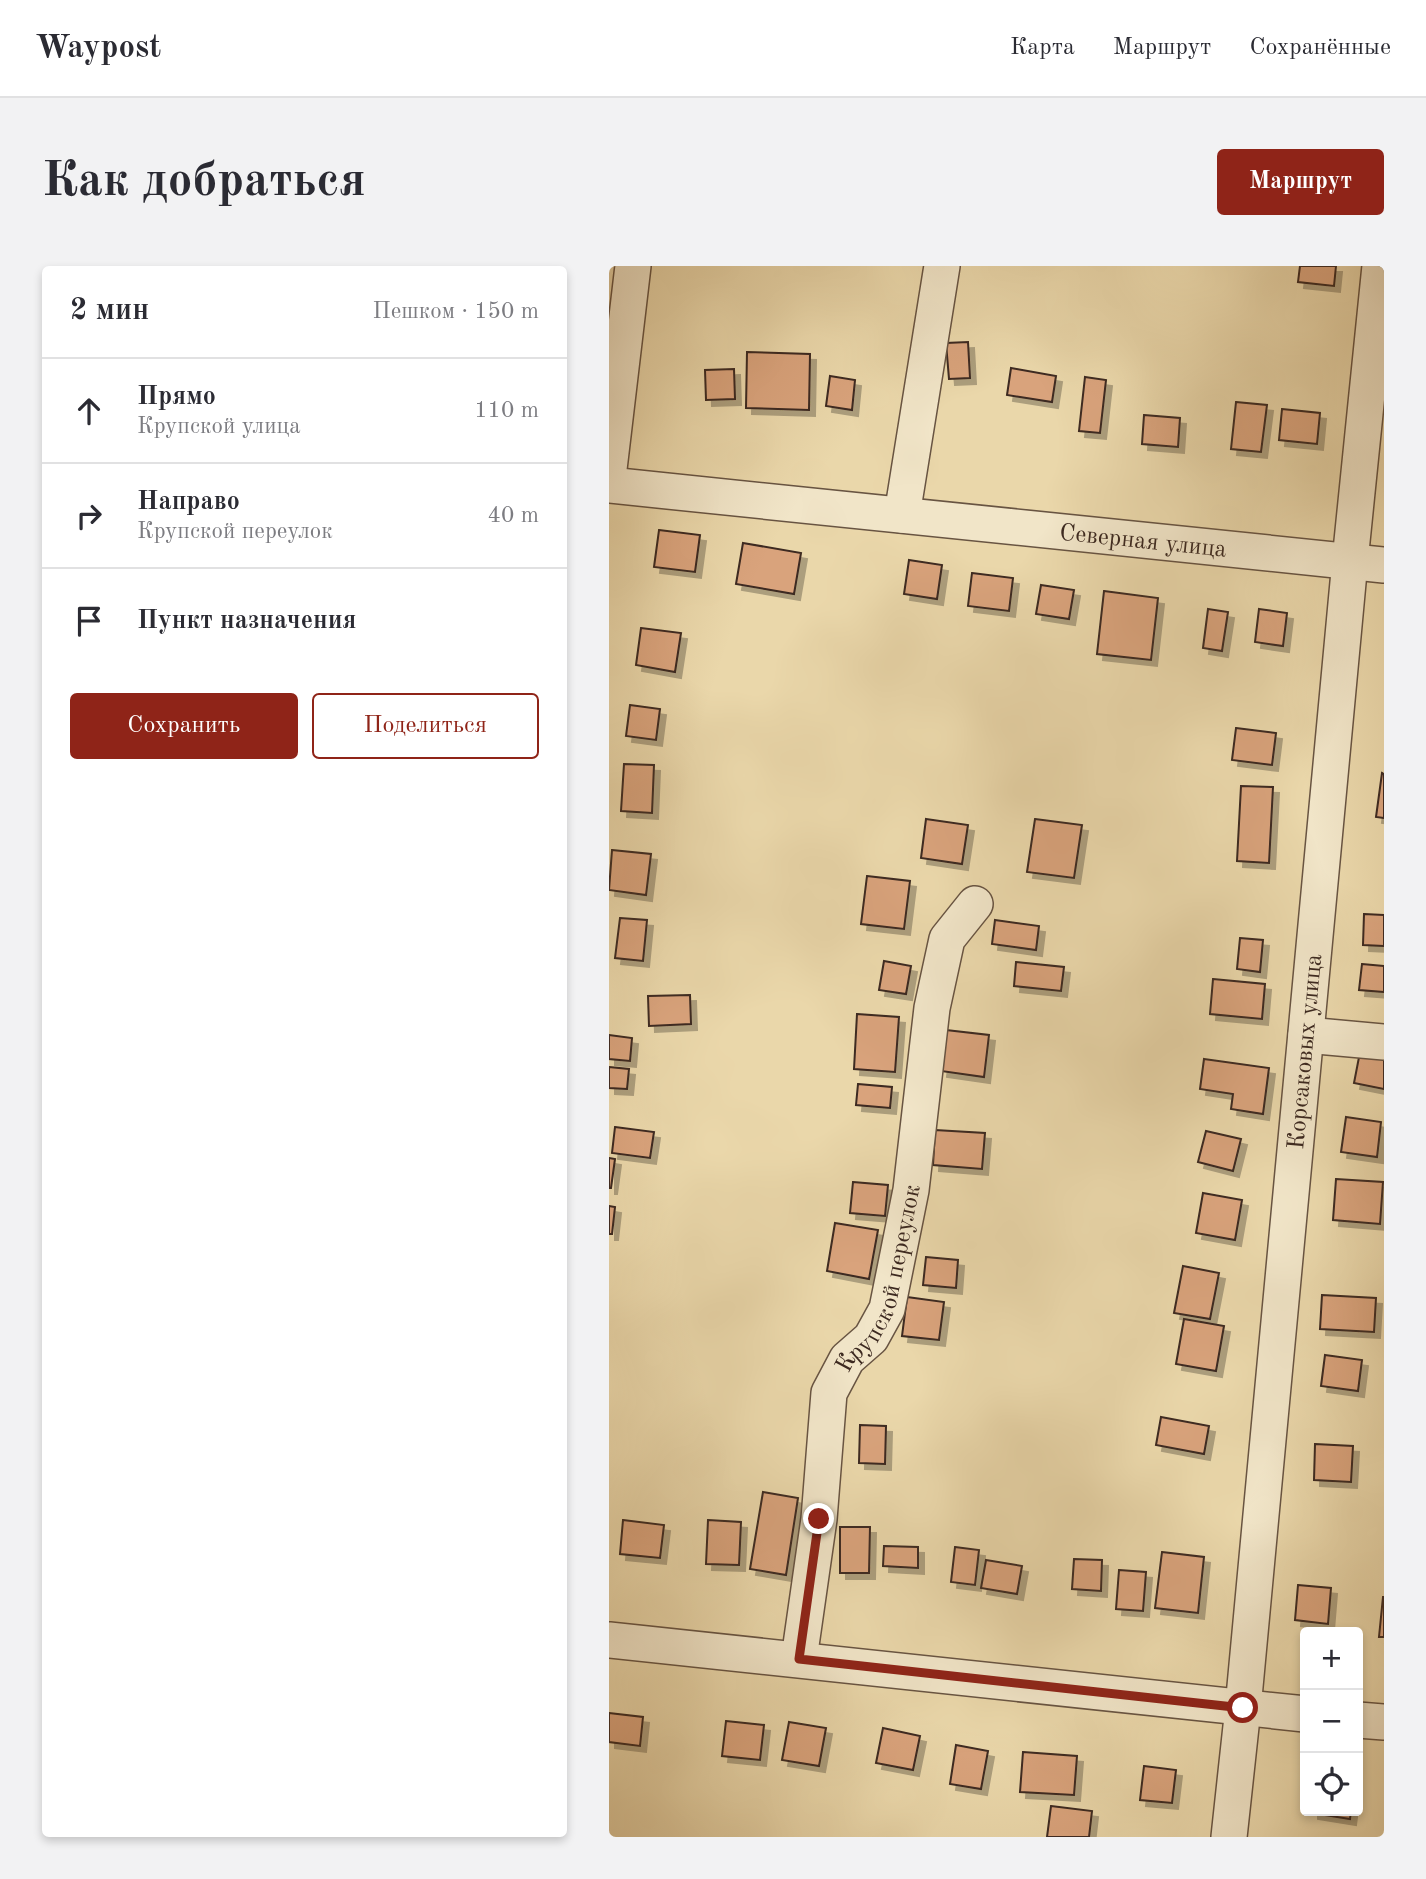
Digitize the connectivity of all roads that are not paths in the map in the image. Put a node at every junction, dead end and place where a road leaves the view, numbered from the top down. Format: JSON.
{"nodes":[{"id":1,"x":633,"y":266,"type":"edge"},
{"id":2,"x":942,"y":266,"type":"edge"},
{"id":3,"x":1380,"y":266,"type":"edge"},
{"id":4,"x":609,"y":469,"type":"edge"},
{"id":5,"x":609,"y":485,"type":"edge"},
{"id":6,"x":902,"y":515,"type":"junction"},
{"id":7,"x":1350,"y":561,"type":"junction"},
{"id":8,"x":1384,"y":565,"type":"edge"},
{"id":9,"x":975,"y":904,"type":"dead end"},
{"id":10,"x":1306,"y":1035,"type":"junction"},
{"id":11,"x":1384,"y":1042,"type":"edge"},
{"id":12,"x":609,"y":1640,"type":"edge"},
{"id":13,"x":799,"y":1659,"type":"junction"},
{"id":14,"x":1243,"y":1708,"type":"junction"},
{"id":15,"x":1300,"y":1714,"type":"edge"},
{"id":16,"x":1363,"y":1721,"type":"edge"},
{"id":17,"x":1384,"y":1723,"type":"edge"},
{"id":18,"x":1229,"y":1837,"type":"edge"}],
"edges":[{"from":1,"to":4,"type":"street"},
{"from":2,"to":6,"type":"street"},
{"from":3,"to":7,"type":"street","name":"Корсаковых улица"},
{"from":5,"to":6,"type":"street","name":"Северная улица"},
{"from":6,"to":7,"type":"street","name":"Северная улица"},
{"from":7,"to":8,"type":"street","name":"Северная улица"},
{"from":7,"to":10,"type":"street","name":"Корсаковых улица"},
{"from":9,"to":13,"type":"street","name":"Крупской переулок"},
{"from":10,"to":11,"type":"street"},
{"from":10,"to":14,"type":"street","name":"Корсаковых улица"},
{"from":12,"to":13,"type":"street"},
{"from":13,"to":14,"type":"street"},
{"from":14,"to":15,"type":"street"},
{"from":14,"to":18,"type":"street","name":"Корсаковых улица"},
{"from":16,"to":17,"type":"street"}]}
